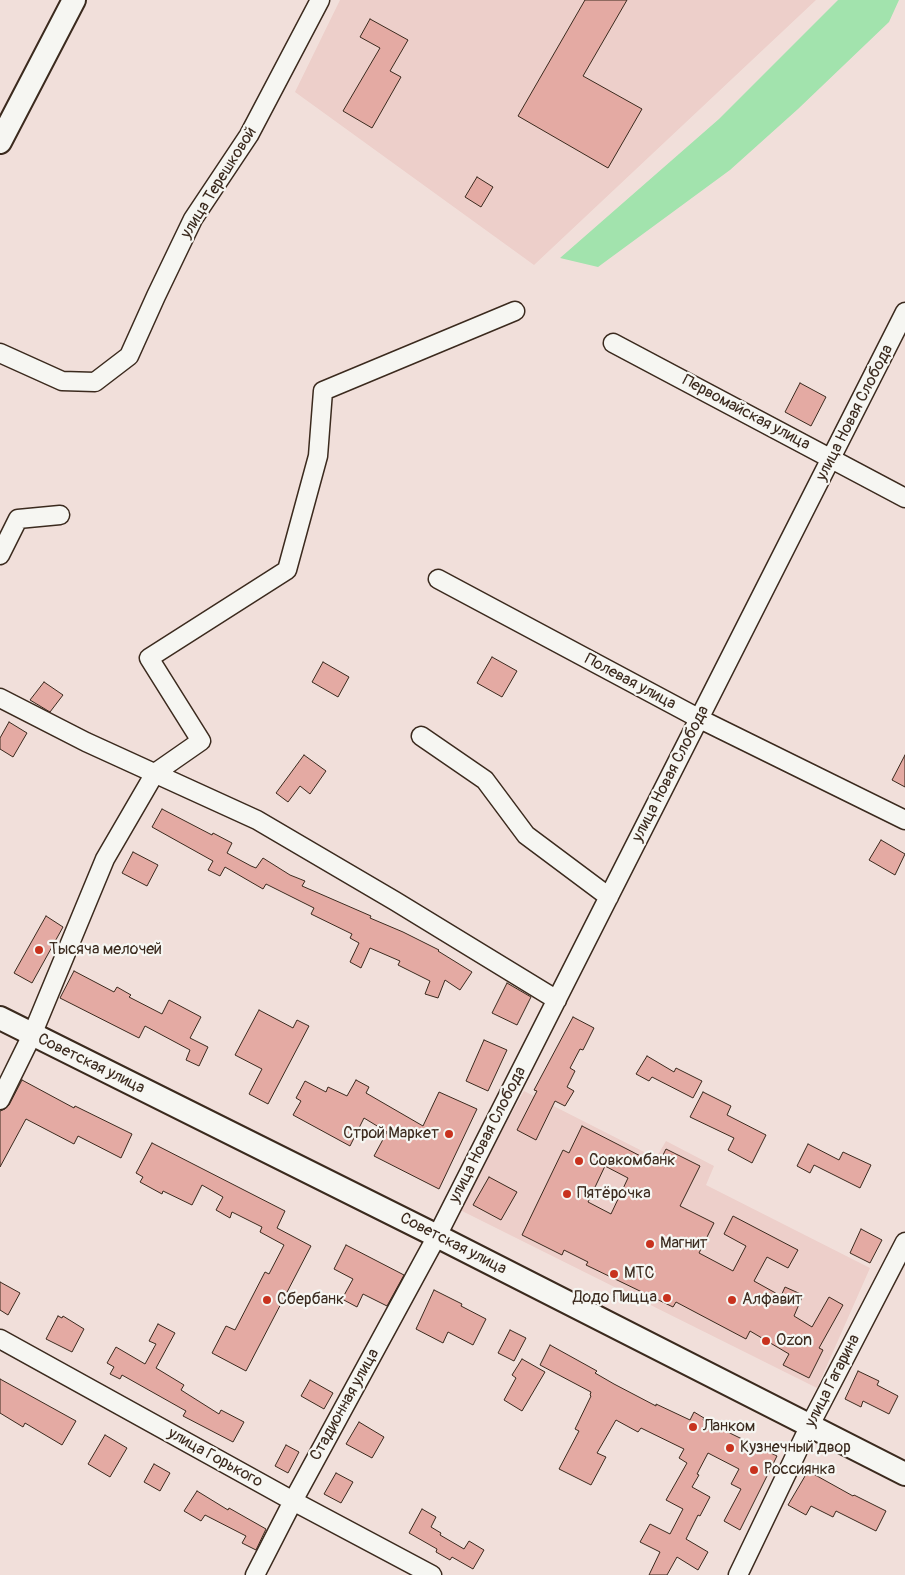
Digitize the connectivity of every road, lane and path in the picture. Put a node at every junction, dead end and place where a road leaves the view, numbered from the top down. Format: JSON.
{"nodes":[{"id":1,"x":74,"y":0,"type":"edge"},
{"id":2,"x":320,"y":0,"type":"edge"},
{"id":3,"x":0,"y":142,"type":"edge"},
{"id":4,"x":515,"y":311,"type":"dead end"},
{"id":5,"x":905,"y":312,"type":"edge"},
{"id":6,"x":613,"y":343,"type":"dead end"},
{"id":7,"x":0,"y":353,"type":"edge"},
{"id":8,"x":832,"y":459,"type":"junction"},
{"id":9,"x":905,"y":498,"type":"edge"},
{"id":10,"x":60,"y":515,"type":"dead end"},
{"id":11,"x":0,"y":555,"type":"edge"},
{"id":12,"x":438,"y":579,"type":"dead end"},
{"id":13,"x":0,"y":698,"type":"edge"},
{"id":14,"x":700,"y":719,"type":"junction"},
{"id":15,"x":421,"y":736,"type":"dead end"},
{"id":16,"x":154,"y":773,"type":"junction"},
{"id":17,"x":905,"y":820,"type":"edge"},
{"id":18,"x":609,"y":897,"type":"junction"},
{"id":19,"x":557,"y":1000,"type":"junction"},
{"id":20,"x":0,"y":1018,"type":"edge"},
{"id":21,"x":32,"y":1035,"type":"junction"},
{"id":22,"x":0,"y":1100,"type":"edge"},
{"id":23,"x":437,"y":1236,"type":"junction"},
{"id":24,"x":905,"y":1242,"type":"edge"},
{"id":25,"x":0,"y":1339,"type":"edge"},
{"id":26,"x":810,"y":1425,"type":"junction"},
{"id":27,"x":905,"y":1474,"type":"edge"},
{"id":28,"x":293,"y":1501,"type":"junction"},
{"id":29,"x":255,"y":1575,"type":"edge"},
{"id":30,"x":432,"y":1575,"type":"edge"},
{"id":31,"x":738,"y":1575,"type":"edge"}],
"edges":[{"from":1,"to":3,"type":"main road"},
{"from":2,"to":7,"type":"street","name":"улица Терешковой"},
{"from":4,"to":16,"type":"street"},
{"from":5,"to":8,"type":"street","name":"улица Новая Слобода"},
{"from":6,"to":8,"type":"street","name":"Первомайская улица"},
{"from":8,"to":9,"type":"street","name":"Первомайская улица"},
{"from":8,"to":14,"type":"street","name":"улица Новая Слобода"},
{"from":10,"to":11,"type":"street"},
{"from":12,"to":14,"type":"street","name":"Полевая улица"},
{"from":13,"to":16,"type":"street"},
{"from":14,"to":17,"type":"street","name":"Полевая улица"},
{"from":14,"to":18,"type":"street","name":"улица Новая Слобода"},
{"from":15,"to":18,"type":"street"},
{"from":16,"to":19,"type":"street"},
{"from":16,"to":21,"type":"street"},
{"from":18,"to":19,"type":"street","name":"улица Новая Слобода"},
{"from":19,"to":23,"type":"street","name":"улица Новая Слобода"},
{"from":20,"to":21,"type":"main road","name":"Советская улица"},
{"from":21,"to":22,"type":"street"},
{"from":21,"to":23,"type":"main road","name":"Советская улица"},
{"from":23,"to":26,"type":"main road","name":"Советская улица"},
{"from":23,"to":28,"type":"street","name":"Стадионная улица"},
{"from":24,"to":26,"type":"street","name":"улица Гагарина"},
{"from":25,"to":28,"type":"street","name":"улица Горького"},
{"from":26,"to":27,"type":"main road","name":"Советская улица"},
{"from":26,"to":31,"type":"street","name":"улица Гагарина"},
{"from":28,"to":29,"type":"street","name":"Стадионная улица"},
{"from":28,"to":30,"type":"street","name":"улица Горького"}]}
